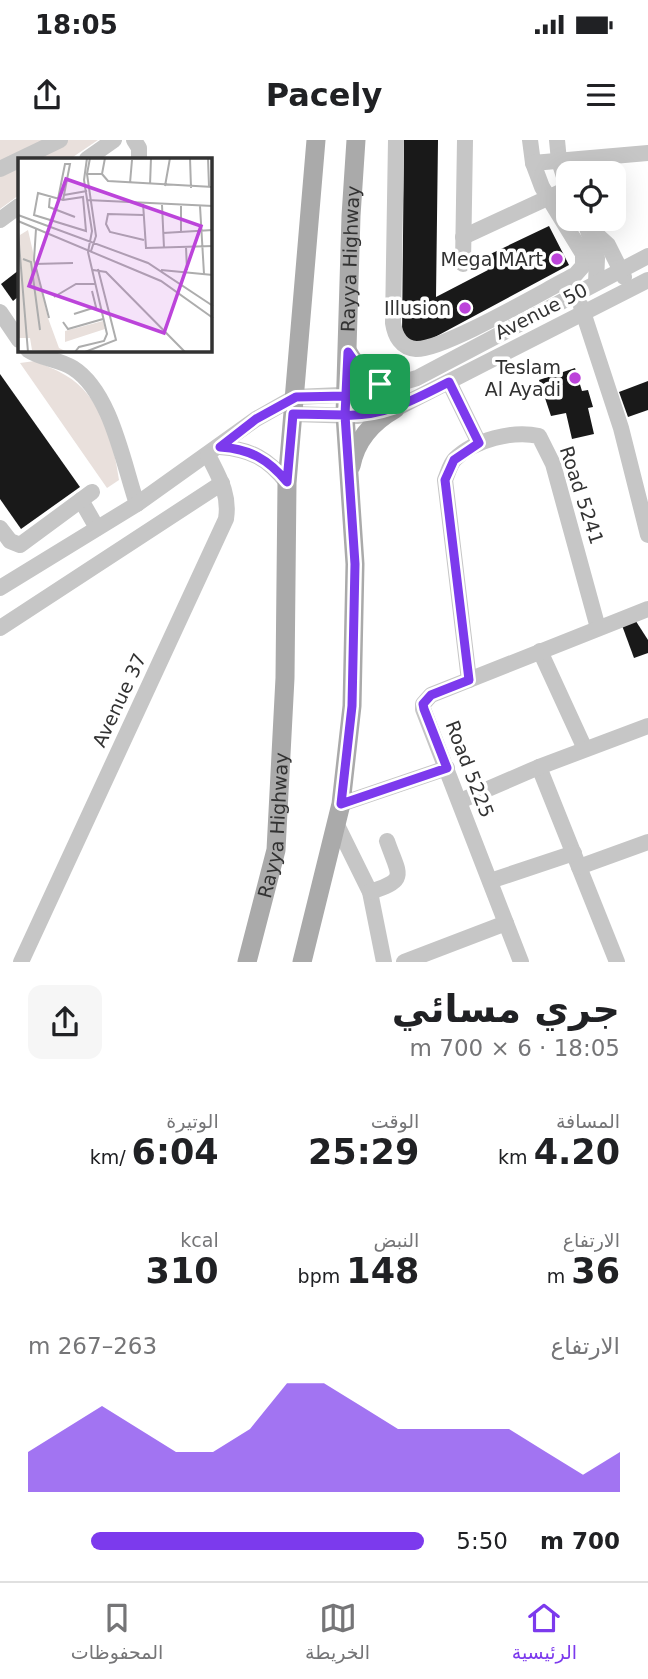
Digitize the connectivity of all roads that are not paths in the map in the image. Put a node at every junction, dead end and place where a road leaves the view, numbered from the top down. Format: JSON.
{"nodes":[{"id":1,"x":60,"y":140,"type":"edge"},
{"id":2,"x":114,"y":140,"type":"edge"},
{"id":3,"x":135,"y":140,"type":"edge"},
{"id":4,"x":316,"y":140,"type":"edge"},
{"id":5,"x":356,"y":140,"type":"edge"},
{"id":6,"x":396,"y":140,"type":"edge"},
{"id":7,"x":465,"y":140,"type":"edge"},
{"id":8,"x":530,"y":140,"type":"edge"},
{"id":9,"x":557,"y":140,"type":"edge"},
{"id":10,"x":648,"y":153,"type":"edge"},
{"id":11,"x":23,"y":158,"type":"edge"},
{"id":12,"x":88,"y":158,"type":"edge"},
{"id":13,"x":139,"y":158,"type":"edge"},
{"id":14,"x":18,"y":160,"type":"edge"},
{"id":15,"x":556,"y":161,"type":"edge"},
{"id":16,"x":559,"y":161,"type":"joint"},
{"id":17,"x":533,"y":163,"type":"junction"},
{"id":18,"x":0,"y":169,"type":"edge"},
{"id":19,"x":556,"y":194,"type":"edge"},
{"id":20,"x":548,"y":197,"type":"junction"},
{"id":21,"x":18,"y":207,"type":"edge"},
{"id":22,"x":0,"y":220,"type":"edge"},
{"id":23,"x":587,"y":231,"type":"edge"},
{"id":24,"x":593,"y":231,"type":"edge"},
{"id":25,"x":463,"y":237,"type":"junction"},
{"id":26,"x":648,"y":256,"type":"edge"},
{"id":27,"x":463,"y":264,"type":"dead end"},
{"id":28,"x":620,"y":270,"type":"junction"},
{"id":29,"x":648,"y":280,"type":"edge"},
{"id":30,"x":596,"y":283,"type":"junction"},
{"id":31,"x":629,"y":289,"type":"junction"},
{"id":32,"x":578,"y":293,"type":"junction"},
{"id":33,"x":0,"y":313,"type":"edge"},
{"id":34,"x":584,"y":313,"type":"junction"},
{"id":35,"x":18,"y":339,"type":"edge"},
{"id":36,"x":33,"y":352,"type":"edge"},
{"id":37,"x":348,"y":352,"type":"junction"},
{"id":38,"x":449,"y":382,"type":"junction"},
{"id":39,"x":391,"y":387,"type":"junction"},
{"id":40,"x":294,"y":405,"type":"junction"},
{"id":41,"x":345,"y":406,"type":"junction"},
{"id":42,"x":395,"y":409,"type":"junction"},
{"id":43,"x":479,"y":443,"type":"junction"},
{"id":44,"x":214,"y":451,"type":"junction"},
{"id":45,"x":287,"y":482,"type":"junction"},
{"id":46,"x":222,"y":483,"type":"junction"},
{"id":47,"x":349,"y":485,"type":"junction"},
{"id":48,"x":137,"y":504,"type":"junction"},
{"id":49,"x":0,"y":528,"type":"edge"},
{"id":50,"x":97,"y":528,"type":"junction"},
{"id":51,"x":648,"y":535,"type":"edge"},
{"id":52,"x":0,"y":588,"type":"edge"},
{"id":53,"x":648,"y":609,"type":"edge"},
{"id":54,"x":0,"y":628,"type":"edge"},
{"id":55,"x":598,"y":628,"type":"junction"},
{"id":56,"x":540,"y":651,"type":"junction"},
{"id":57,"x":469,"y":680,"type":"junction"},
{"id":58,"x":648,"y":726,"type":"edge"},
{"id":59,"x":585,"y":749,"type":"junction"},
{"id":60,"x":539,"y":767,"type":"junction"},
{"id":61,"x":447,"y":768,"type":"junction"},
{"id":62,"x":460,"y":801,"type":"junction"},
{"id":63,"x":341,"y":804,"type":"junction"},
{"id":64,"x":337,"y":825,"type":"junction"},
{"id":65,"x":387,"y":841,"type":"dead end"},
{"id":66,"x":648,"y":842,"type":"edge"},
{"id":67,"x":577,"y":860,"type":"junction"},
{"id":68,"x":490,"y":881,"type":"junction"},
{"id":69,"x":370,"y":892,"type":"junction"},
{"id":70,"x":506,"y":923,"type":"junction"},
{"id":71,"x":21,"y":961,"type":"edge"},
{"id":72,"x":247,"y":961,"type":"edge"},
{"id":73,"x":302,"y":961,"type":"edge"},
{"id":74,"x":384,"y":961,"type":"edge"},
{"id":75,"x":404,"y":961,"type":"edge"},
{"id":76,"x":521,"y":961,"type":"edge"},
{"id":77,"x":617,"y":961,"type":"edge"}],
"edges":[{"from":1,"to":11,"type":"street"},
{"from":2,"to":12,"type":"street"},
{"from":3,"to":13,"type":"street"},
{"from":4,"to":40,"type":"main road","name":"Rayya Highway"},
{"from":5,"to":37,"type":"main road","name":"Rayya Highway"},
{"from":6,"to":20,"type":"street"},
{"from":7,"to":25,"type":"street"},
{"from":8,"to":17,"type":"street"},
{"from":9,"to":16,"type":"street"},
{"from":10,"to":16,"type":"street"},
{"from":14,"to":18,"type":"street"},
{"from":15,"to":17,"type":"street"},
{"from":17,"to":20,"type":"street"},
{"from":19,"to":20,"type":"street"},
{"from":20,"to":25,"type":"street"},
{"from":21,"to":22,"type":"street"},
{"from":23,"to":30,"type":"street"},
{"from":24,"to":28,"type":"street"},
{"from":25,"to":27,"type":"street"},
{"from":26,"to":28,"type":"street","name":"Avenue 50"},
{"from":28,"to":30,"type":"street","name":"Avenue 50"},
{"from":28,"to":31,"type":"street"},
{"from":29,"to":31,"type":"street","name":"Avenue 50"},
{"from":30,"to":32,"type":"street","name":"Avenue 50"},
{"from":31,"to":34,"type":"street","name":"Avenue 50"},
{"from":32,"to":34,"type":"street"},
{"from":32,"to":39,"type":"street","name":"Avenue 50"},
{"from":33,"to":35,"type":"street"},
{"from":34,"to":38,"type":"street","name":"Avenue 50"},
{"from":34,"to":51,"type":"street"},
{"from":36,"to":48,"type":"street"},
{"from":37,"to":39,"type":"main road"},
{"from":37,"to":41,"type":"main road","name":"Rayya Highway"},
{"from":38,"to":42,"type":"street","name":"Avenue 50"},
{"from":38,"to":43,"type":"street"},
{"from":39,"to":41,"type":"street","name":"Avenue 50"},
{"from":40,"to":41,"type":"street","name":"Avenue 50"},
{"from":40,"to":44,"type":"street"},
{"from":40,"to":45,"type":"main road","name":"Rayya Highway"},
{"from":41,"to":42,"type":"street","name":"Avenue 50"},
{"from":41,"to":47,"type":"main road","name":"Rayya Highway"},
{"from":42,"to":47,"type":"main road"},
{"from":43,"to":55,"type":"street","name":"Road 5241"},
{"from":43,"to":57,"type":"street","name":"Road 5241"},
{"from":44,"to":45,"type":"street"},
{"from":44,"to":46,"type":"street","name":"Avenue 37"},
{"from":44,"to":48,"type":"street"},
{"from":45,"to":72,"type":"main road","name":"Rayya Highway"},
{"from":46,"to":54,"type":"street"},
{"from":46,"to":71,"type":"street","name":"Avenue 37"},
{"from":47,"to":63,"type":"main road","name":"Rayya Highway"},
{"from":48,"to":50,"type":"street"},
{"from":49,"to":50,"type":"street"},
{"from":50,"to":52,"type":"street"},
{"from":53,"to":55,"type":"street","name":"Road 5225"},
{"from":55,"to":56,"type":"street","name":"Road 5225"},
{"from":56,"to":57,"type":"street","name":"Road 5225"},
{"from":56,"to":59,"type":"street"},
{"from":57,"to":61,"type":"street","name":"Road 5225"},
{"from":58,"to":59,"type":"street"},
{"from":59,"to":60,"type":"street"},
{"from":60,"to":62,"type":"street"},
{"from":60,"to":67,"type":"street"},
{"from":61,"to":62,"type":"street","name":"Road 5225"},
{"from":61,"to":63,"type":"street"},
{"from":62,"to":68,"type":"street","name":"Road 5225"},
{"from":63,"to":64,"type":"main road","name":"Rayya Highway"},
{"from":64,"to":69,"type":"street"},
{"from":64,"to":73,"type":"main road","name":"Rayya Highway"},
{"from":65,"to":69,"type":"street"},
{"from":66,"to":67,"type":"street"},
{"from":67,"to":68,"type":"street"},
{"from":67,"to":77,"type":"street"},
{"from":68,"to":70,"type":"street","name":"Road 5225"},
{"from":69,"to":74,"type":"street"},
{"from":70,"to":75,"type":"street"},
{"from":70,"to":76,"type":"street","name":"Road 5225"}]}
